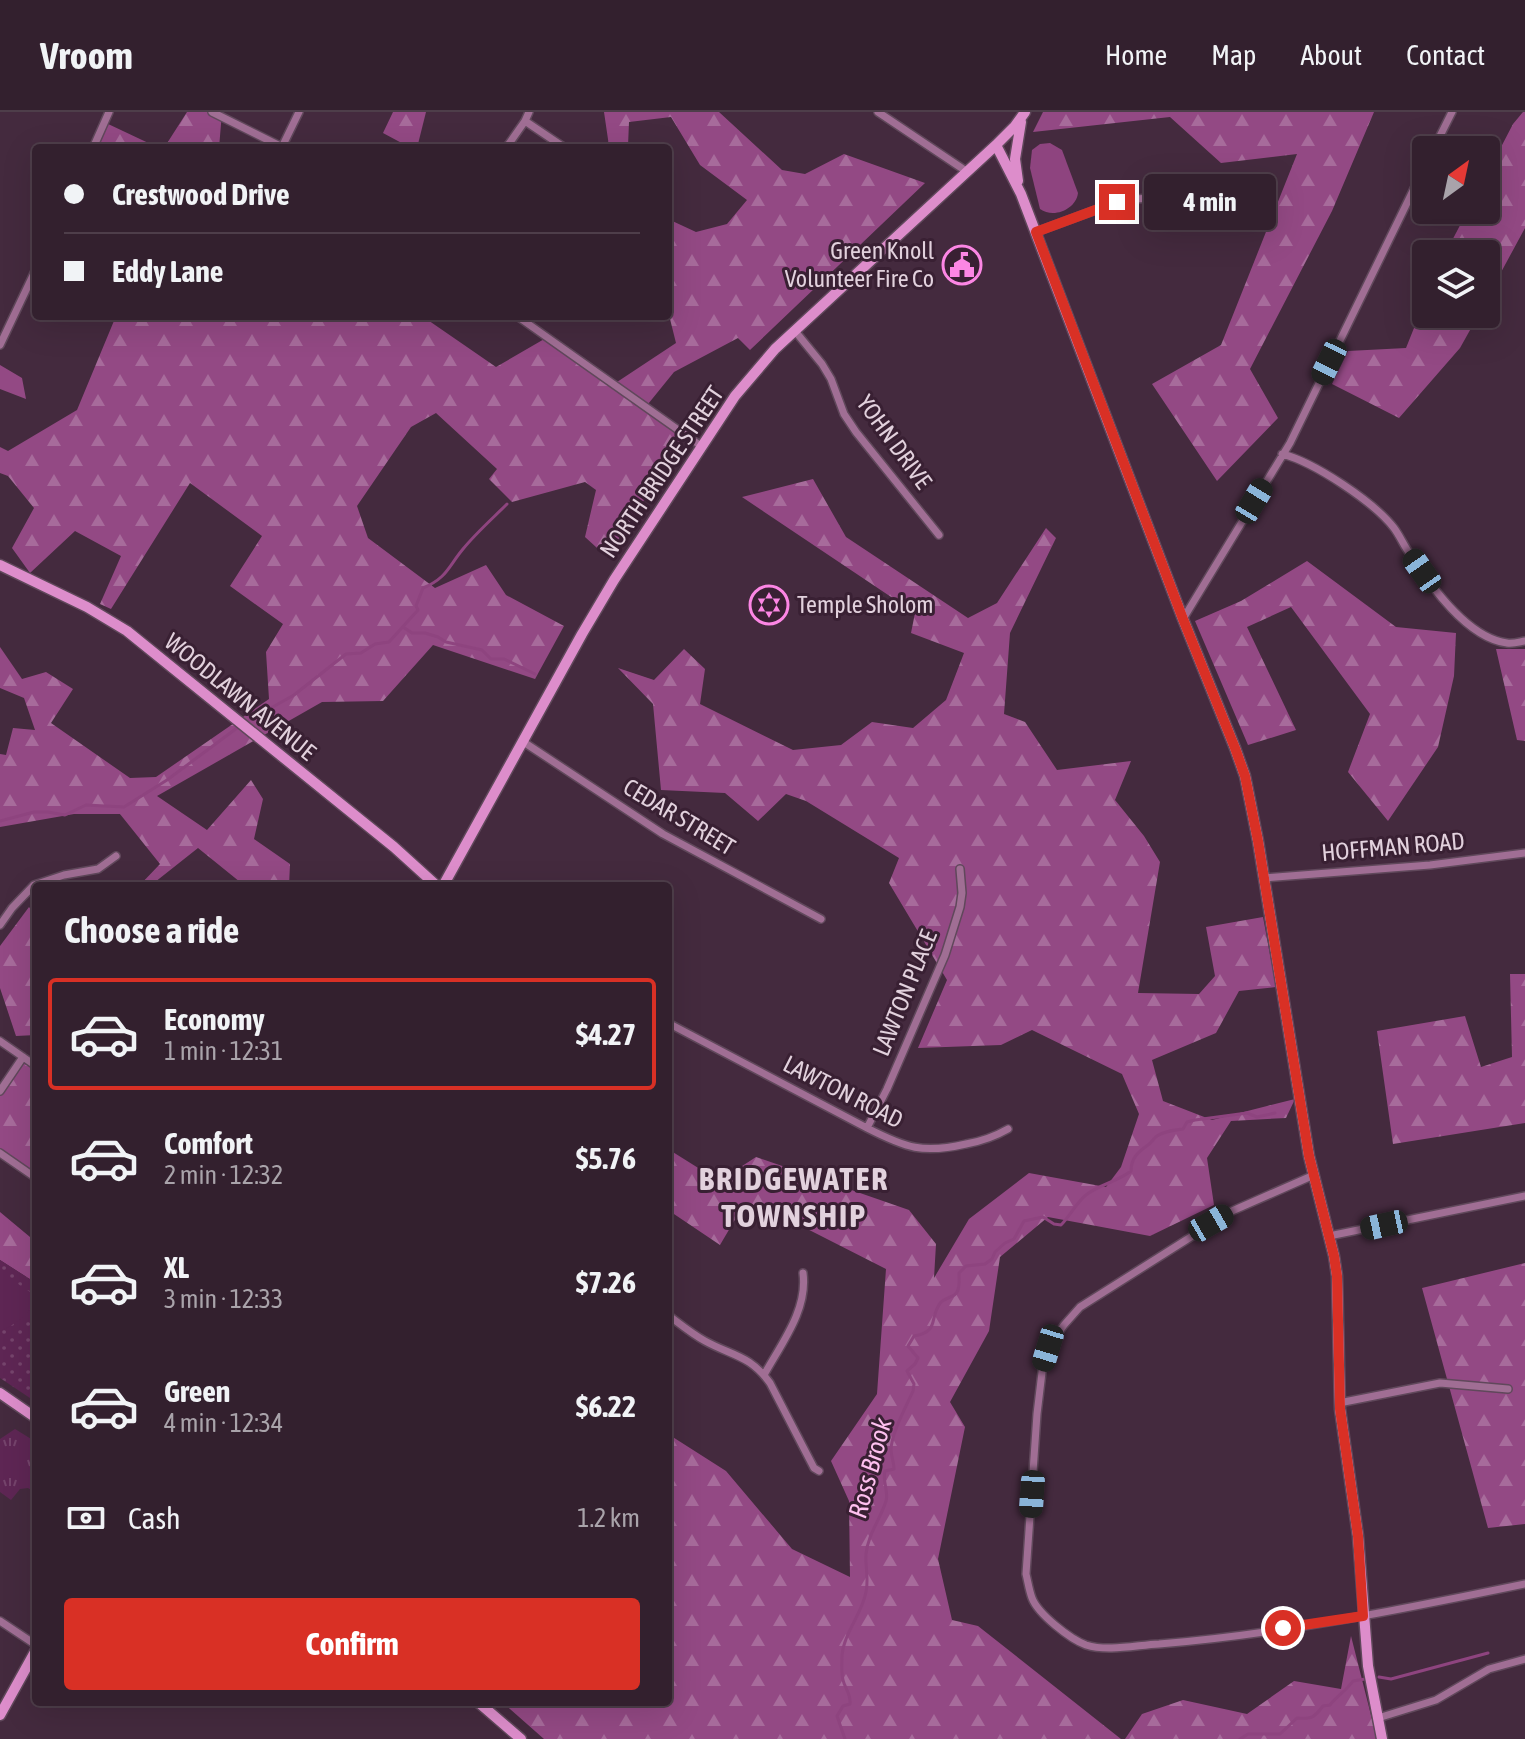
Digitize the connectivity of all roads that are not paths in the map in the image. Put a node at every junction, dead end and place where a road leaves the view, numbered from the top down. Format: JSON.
{"nodes":[{"id":1,"x":109,"y":112,"type":"edge"},
{"id":2,"x":212,"y":112,"type":"edge"},
{"id":3,"x":299,"y":112,"type":"edge"},
{"id":4,"x":529,"y":112,"type":"edge"},
{"id":5,"x":878,"y":112,"type":"edge"},
{"id":6,"x":1452,"y":112,"type":"edge"},
{"id":7,"x":1024,"y":114,"type":"edge"},
{"id":8,"x":525,"y":121,"type":"junction"},
{"id":9,"x":1440,"y":136,"type":"edge"},
{"id":10,"x":95,"y":144,"type":"edge"},
{"id":11,"x":275,"y":144,"type":"edge"},
{"id":12,"x":285,"y":144,"type":"edge"},
{"id":13,"x":509,"y":144,"type":"edge"},
{"id":14,"x":559,"y":144,"type":"edge"},
{"id":15,"x":996,"y":145,"type":"junction"},
{"id":16,"x":966,"y":171,"type":"junction"},
{"id":17,"x":1412,"y":193,"type":"edge"},
{"id":18,"x":1021,"y":194,"type":"junction"},
{"id":19,"x":1212,"y":201,"type":"dead end"},
{"id":20,"x":1036,"y":232,"type":"junction"},
{"id":21,"x":32,"y":277,"type":"edge"},
{"id":22,"x":523,"y":320,"type":"edge"},
{"id":23,"x":795,"y":331,"type":"junction"},
{"id":24,"x":0,"y":345,"type":"edge"},
{"id":25,"x":701,"y":446,"type":"junction"},
{"id":26,"x":1282,"y":454,"type":"junction"},
{"id":27,"x":939,"y":535,"type":"dead end"},
{"id":28,"x":0,"y":565,"type":"edge"},
{"id":29,"x":1183,"y":619,"type":"junction"},
{"id":30,"x":1525,"y":641,"type":"edge"},
{"id":31,"x":522,"y":741,"type":"junction"},
{"id":32,"x":1525,"y":853,"type":"edge"},
{"id":33,"x":116,"y":856,"type":"dead end"},
{"id":34,"x":960,"y":869,"type":"dead end"},
{"id":35,"x":1264,"y":878,"type":"junction"},
{"id":36,"x":43,"y":882,"type":"edge"},
{"id":37,"x":435,"y":882,"type":"edge"},
{"id":38,"x":442,"y":882,"type":"edge"},
{"id":39,"x":32,"y":887,"type":"edge"},
{"id":40,"x":821,"y":919,"type":"dead end"},
{"id":41,"x":0,"y":925,"type":"edge"},
{"id":42,"x":672,"y":1025,"type":"edge"},
{"id":43,"x":0,"y":1041,"type":"edge"},
{"id":44,"x":23,"y":1057,"type":"junction"},
{"id":45,"x":32,"y":1063,"type":"edge"},
{"id":46,"x":0,"y":1091,"type":"edge"},
{"id":47,"x":867,"y":1128,"type":"junction"},
{"id":48,"x":1008,"y":1129,"type":"dead end"},
{"id":49,"x":0,"y":1153,"type":"edge"},
{"id":50,"x":32,"y":1175,"type":"edge"},
{"id":51,"x":1314,"y":1175,"type":"junction"},
{"id":52,"x":1525,"y":1196,"type":"edge"},
{"id":53,"x":1329,"y":1236,"type":"junction"},
{"id":54,"x":803,"y":1273,"type":"dead end"},
{"id":55,"x":672,"y":1318,"type":"edge"},
{"id":56,"x":764,"y":1375,"type":"junction"},
{"id":57,"x":1508,"y":1389,"type":"dead end"},
{"id":58,"x":0,"y":1393,"type":"edge"},
{"id":59,"x":1339,"y":1403,"type":"junction"},
{"id":60,"x":32,"y":1415,"type":"edge"},
{"id":61,"x":819,"y":1471,"type":"dead end"},
{"id":62,"x":1525,"y":1584,"type":"edge"},
{"id":63,"x":1363,"y":1616,"type":"junction"},
{"id":64,"x":0,"y":1621,"type":"edge"},
{"id":65,"x":32,"y":1645,"type":"edge"},
{"id":66,"x":32,"y":1655,"type":"edge"},
{"id":67,"x":1525,"y":1659,"type":"edge"},
{"id":68,"x":483,"y":1706,"type":"edge"},
{"id":69,"x":0,"y":1715,"type":"edge"},
{"id":70,"x":1378,"y":1718,"type":"junction"},
{"id":71,"x":521,"y":1739,"type":"edge"},
{"id":72,"x":1382,"y":1739,"type":"edge"}],
"edges":[{"from":1,"to":10,"type":"street"},
{"from":2,"to":11,"type":"street"},
{"from":3,"to":12,"type":"street"},
{"from":4,"to":8,"type":"street"},
{"from":5,"to":16,"type":"street"},
{"from":6,"to":9,"type":"street"},
{"from":7,"to":15,"type":"street","name":"NORTH BRIDGE STREET"},
{"from":7,"to":18,"type":"street"},
{"from":8,"to":13,"type":"street"},
{"from":8,"to":14,"type":"street"},
{"from":15,"to":16,"type":"street","name":"NORTH BRIDGE STREET"},
{"from":15,"to":18,"type":"street"},
{"from":16,"to":23,"type":"street","name":"NORTH BRIDGE STREET"},
{"from":17,"to":26,"type":"street"},
{"from":18,"to":20,"type":"street"},
{"from":19,"to":20,"type":"street"},
{"from":20,"to":29,"type":"street"},
{"from":21,"to":24,"type":"street"},
{"from":22,"to":25,"type":"street"},
{"from":23,"to":25,"type":"street","name":"NORTH BRIDGE STREET"},
{"from":23,"to":27,"type":"street","name":"YOHN DRIVE"},
{"from":25,"to":31,"type":"street","name":"NORTH BRIDGE STREET"},
{"from":26,"to":29,"type":"street"},
{"from":26,"to":30,"type":"street"},
{"from":28,"to":37,"type":"street","name":"WOODLAWN AVENUE"},
{"from":29,"to":35,"type":"street"},
{"from":31,"to":38,"type":"street","name":"NORTH BRIDGE STREET"},
{"from":31,"to":40,"type":"street","name":"CEDAR STREET"},
{"from":32,"to":35,"type":"street","name":"HOFFMAN ROAD"},
{"from":33,"to":36,"type":"street"},
{"from":34,"to":47,"type":"street","name":"LAWTON PLACE"},
{"from":35,"to":51,"type":"street"},
{"from":39,"to":41,"type":"street"},
{"from":42,"to":47,"type":"street","name":"LAWTON ROAD"},
{"from":43,"to":44,"type":"street"},
{"from":44,"to":45,"type":"street"},
{"from":44,"to":46,"type":"street"},
{"from":47,"to":48,"type":"street","name":"LAWTON ROAD"},
{"from":49,"to":50,"type":"street"},
{"from":51,"to":53,"type":"street"},
{"from":51,"to":63,"type":"street"},
{"from":52,"to":53,"type":"street"},
{"from":53,"to":59,"type":"street"},
{"from":54,"to":56,"type":"street"},
{"from":55,"to":56,"type":"street"},
{"from":56,"to":61,"type":"street"},
{"from":57,"to":59,"type":"street"},
{"from":58,"to":60,"type":"street"},
{"from":59,"to":63,"type":"street"},
{"from":62,"to":63,"type":"street"},
{"from":63,"to":70,"type":"street"},
{"from":64,"to":65,"type":"street"},
{"from":66,"to":69,"type":"street"},
{"from":67,"to":70,"type":"street"},
{"from":68,"to":71,"type":"street"},
{"from":70,"to":72,"type":"street"}]}
